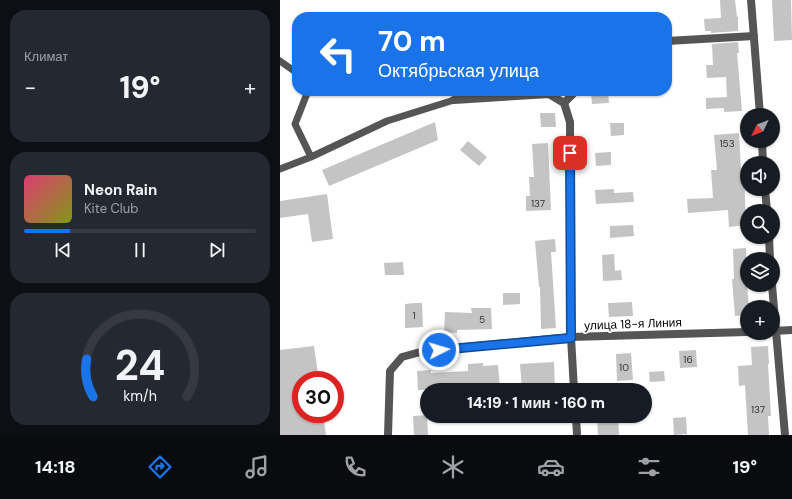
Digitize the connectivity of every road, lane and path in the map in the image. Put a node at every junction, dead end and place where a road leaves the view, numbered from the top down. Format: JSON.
{"nodes":[{"id":1,"x":751,"y":0,"type":"edge"},
{"id":2,"x":754,"y":36,"type":"junction"},
{"id":3,"x":672,"y":41,"type":"edge"},
{"id":4,"x":280,"y":61,"type":"edge"},
{"id":5,"x":292,"y":69,"type":"edge"},
{"id":6,"x":306,"y":96,"type":"edge"},
{"id":7,"x":517,"y":96,"type":"edge"},
{"id":8,"x":552,"y":96,"type":"edge"},
{"id":9,"x":571,"y":96,"type":"edge"},
{"id":10,"x":454,"y":100,"type":"joint"},
{"id":11,"x":564,"y":103,"type":"junction"},
{"id":12,"x":759,"y":108,"type":"edge"},
{"id":13,"x":312,"y":157,"type":"junction"},
{"id":14,"x":280,"y":169,"type":"edge"},
{"id":15,"x":792,"y":330,"type":"edge"},
{"id":16,"x":780,"y":331,"type":"edge"},
{"id":17,"x":740,"y":332,"type":"edge"},
{"id":18,"x":571,"y":338,"type":"junction"},
{"id":19,"x":775,"y":340,"type":"edge"},
{"id":20,"x":574,"y":383,"type":"edge"},
{"id":21,"x":576,"y":423,"type":"edge"},
{"id":22,"x":388,"y":435,"type":"edge"},
{"id":23,"x":577,"y":435,"type":"edge"},
{"id":24,"x":786,"y":435,"type":"edge"}],
"edges":[{"from":1,"to":2,"type":"street"},
{"from":2,"to":3,"type":"street"},
{"from":2,"to":12,"type":"street"},
{"from":4,"to":5,"type":"lane"},
{"from":6,"to":13,"type":"lane"},
{"from":7,"to":10,"type":"street"},
{"from":8,"to":11,"type":"street"},
{"from":9,"to":11,"type":"street"},
{"from":10,"to":13,"type":"lane"},
{"from":11,"to":18,"type":"street"},
{"from":13,"to":14,"type":"lane"},
{"from":15,"to":16,"type":"street"},
{"from":17,"to":18,"type":"street","name":"улица 18-я Линия"},
{"from":18,"to":20,"type":"street"},
{"from":18,"to":22,"type":"street","name":"улица 18-я Линия"},
{"from":19,"to":24,"type":"street"},
{"from":21,"to":23,"type":"street"}]}
